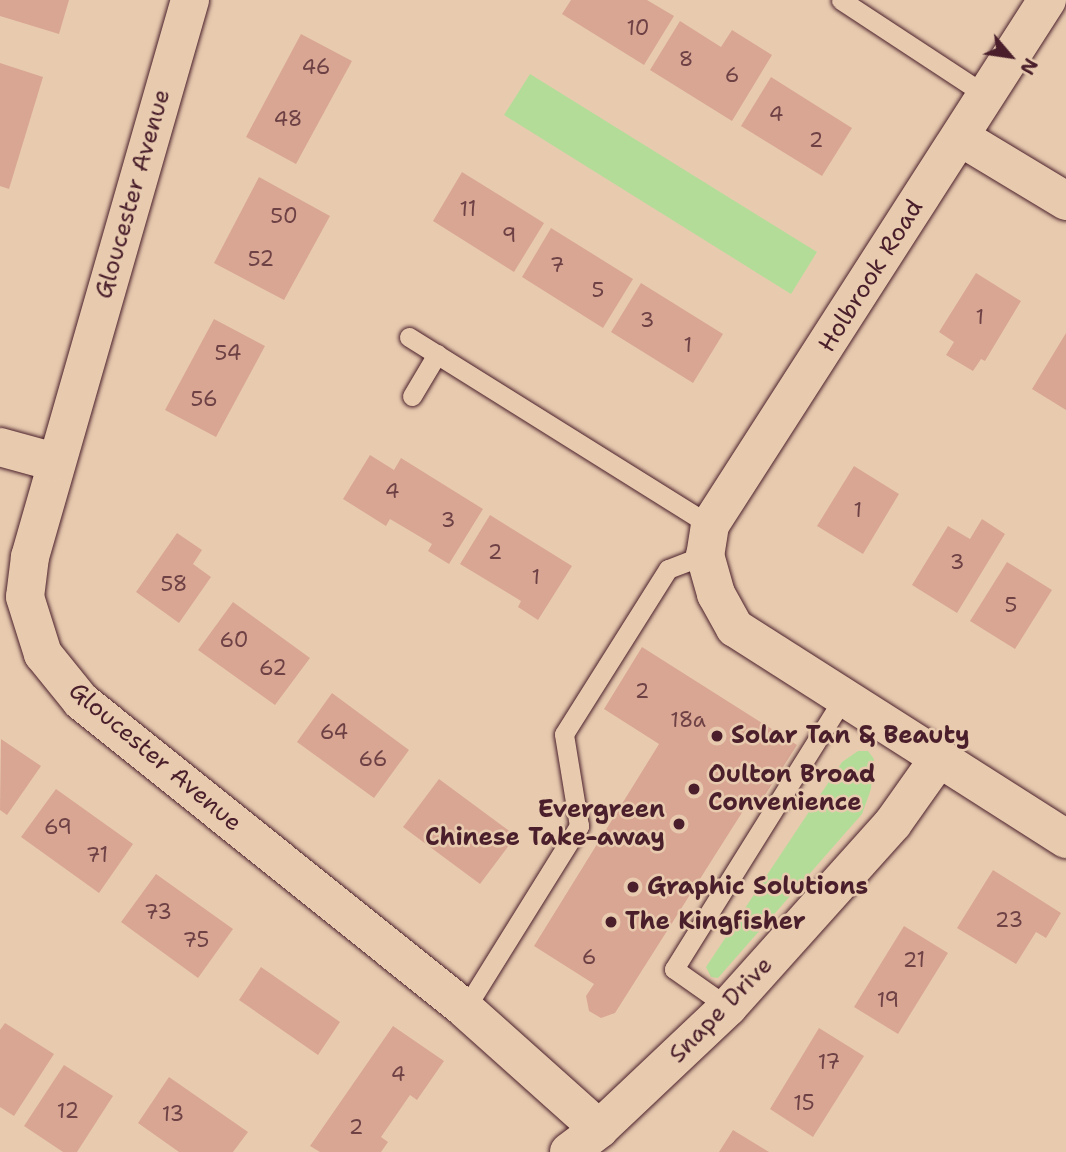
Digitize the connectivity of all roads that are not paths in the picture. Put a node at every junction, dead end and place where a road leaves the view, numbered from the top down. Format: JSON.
{"nodes":[{"id":1,"x":190,"y":0,"type":"edge"},
{"id":2,"x":841,"y":0,"type":"edge"},
{"id":3,"x":1047,"y":0,"type":"edge"},
{"id":4,"x":987,"y":96,"type":"junction"},
{"id":5,"x":960,"y":137,"type":"junction"},
{"id":6,"x":1066,"y":201,"type":"edge"},
{"id":7,"x":409,"y":337,"type":"dead end"},
{"id":8,"x":437,"y":354,"type":"junction"},
{"id":9,"x":412,"y":397,"type":"dead end"},
{"id":10,"x":0,"y":447,"type":"edge"},
{"id":11,"x":55,"y":462,"type":"junction"},
{"id":12,"x":707,"y":540,"type":"junction"},
{"id":13,"x":844,"y":699,"type":"junction"},
{"id":14,"x":939,"y":758,"type":"junction"},
{"id":15,"x":1066,"y":839,"type":"edge"},
{"id":16,"x":728,"y":1007,"type":"junction"},
{"id":17,"x":465,"y":1009,"type":"junction"},
{"id":18,"x":599,"y":1129,"type":"junction"},
{"id":19,"x":569,"y":1152,"type":"edge"}],
"edges":[{"from":1,"to":11,"type":"street","name":"Gloucester Avenue"},
{"from":2,"to":4,"type":"lane"},
{"from":3,"to":4,"type":"street","name":"Holbrook Road"},
{"from":4,"to":5,"type":"street","name":"Holbrook Road"},
{"from":5,"to":6,"type":"street"},
{"from":5,"to":12,"type":"street","name":"Holbrook Road"},
{"from":7,"to":8,"type":"lane"},
{"from":8,"to":9,"type":"lane"},
{"from":8,"to":12,"type":"lane"},
{"from":10,"to":11,"type":"street"},
{"from":11,"to":17,"type":"street","name":"Gloucester Avenue"},
{"from":12,"to":13,"type":"street"},
{"from":12,"to":17,"type":"lane"},
{"from":13,"to":14,"type":"street"},
{"from":13,"to":16,"type":"lane"},
{"from":14,"to":15,"type":"street"},
{"from":14,"to":16,"type":"street","name":"Snape Drive"},
{"from":16,"to":18,"type":"street","name":"Snape Drive"},
{"from":17,"to":18,"type":"street","name":"Gloucester Avenue"},
{"from":18,"to":19,"type":"street","name":"Snape Drive"}]}
